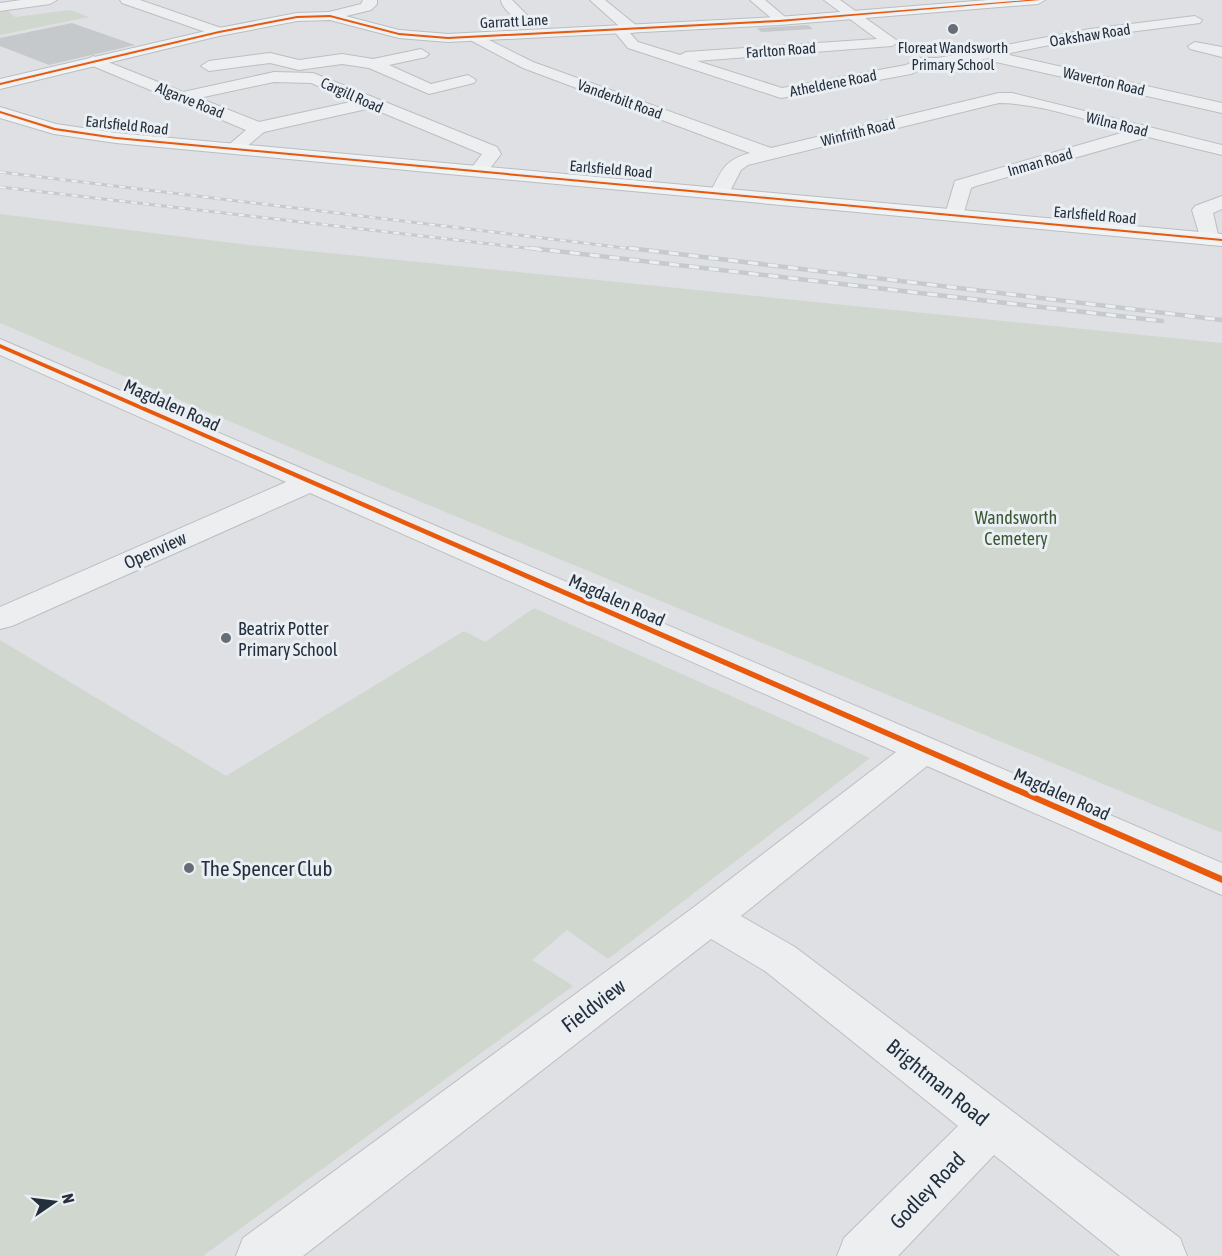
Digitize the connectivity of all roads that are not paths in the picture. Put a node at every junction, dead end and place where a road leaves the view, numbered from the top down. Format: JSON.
{"nodes":[{"id":1,"x":50,"y":0,"type":"edge"},
{"id":2,"x":127,"y":0,"type":"edge"},
{"id":3,"x":370,"y":0,"type":"edge"},
{"id":4,"x":597,"y":0,"type":"edge"},
{"id":5,"x":757,"y":0,"type":"edge"},
{"id":6,"x":831,"y":0,"type":"edge"},
{"id":7,"x":1038,"y":0,"type":"edge"},
{"id":8,"x":1006,"y":1,"type":"edge"},
{"id":9,"x":506,"y":2,"type":"dead end"},
{"id":10,"x":0,"y":7,"type":"edge"},
{"id":11,"x":330,"y":16,"type":"junction"},
{"id":12,"x":854,"y":16,"type":"junction"},
{"id":13,"x":1195,"y":20,"type":"dead end"},
{"id":14,"x":783,"y":21,"type":"junction"},
{"id":15,"x":626,"y":29,"type":"junction"},
{"id":16,"x":219,"y":32,"type":"junction"},
{"id":17,"x":538,"y":33,"type":"junction"},
{"id":18,"x":475,"y":37,"type":"junction"},
{"id":19,"x":892,"y":42,"type":"junction"},
{"id":20,"x":1195,"y":46,"type":"dead end"},
{"id":21,"x":1222,"y":52,"type":"edge"},
{"id":22,"x":421,"y":54,"type":"dead end"},
{"id":23,"x":986,"y":54,"type":"junction"},
{"id":24,"x":669,"y":58,"type":"junction"},
{"id":25,"x":93,"y":61,"type":"junction"},
{"id":26,"x":921,"y":63,"type":"junction"},
{"id":27,"x":373,"y":64,"type":"junction"},
{"id":28,"x":209,"y":66,"type":"dead end"},
{"id":29,"x":296,"y":70,"type":"junction"},
{"id":30,"x":468,"y":80,"type":"dead end"},
{"id":31,"x":0,"y":84,"type":"edge"},
{"id":32,"x":183,"y":97,"type":"junction"},
{"id":33,"x":1012,"y":98,"type":"joint"},
{"id":34,"x":369,"y":102,"type":"junction"},
{"id":35,"x":1222,"y":108,"type":"edge"},
{"id":36,"x":0,"y":112,"type":"edge"},
{"id":37,"x":257,"y":128,"type":"junction"},
{"id":38,"x":1147,"y":132,"type":"junction"},
{"id":39,"x":233,"y":149,"type":"junction"},
{"id":40,"x":1222,"y":150,"type":"edge"},
{"id":41,"x":769,"y":154,"type":"junction"},
{"id":42,"x":478,"y":171,"type":"junction"},
{"id":43,"x":720,"y":193,"type":"junction"},
{"id":44,"x":1222,"y":202,"type":"edge"},
{"id":45,"x":955,"y":215,"type":"junction"},
{"id":46,"x":1215,"y":240,"type":"edge"},
{"id":47,"x":0,"y":346,"type":"edge"},
{"id":48,"x":310,"y":482,"type":"junction"},
{"id":49,"x":0,"y":618,"type":"edge"},
{"id":50,"x":918,"y":748,"type":"junction"},
{"id":51,"x":1222,"y":880,"type":"edge"},
{"id":52,"x":709,"y":918,"type":"junction"},
{"id":53,"x":991,"y":1125,"type":"junction"},
{"id":54,"x":262,"y":1256,"type":"edge"},
{"id":55,"x":863,"y":1256,"type":"edge"},
{"id":56,"x":1161,"y":1256,"type":"edge"}],
"edges":[{"from":1,"to":10,"type":"street"},
{"from":2,"to":16,"type":"street"},
{"from":3,"to":11,"type":"street"},
{"from":4,"to":15,"type":"street","name":"Atheldene Road"},
{"from":5,"to":14,"type":"street"},
{"from":6,"to":12,"type":"street"},
{"from":7,"to":8,"type":"main road","name":"Garratt Lane"},
{"from":8,"to":12,"type":"main road","name":"Garratt Lane"},
{"from":9,"to":17,"type":"street"},
{"from":11,"to":16,"type":"main road","name":"Garratt Lane"},
{"from":11,"to":18,"type":"main road","name":"Garratt Lane"},
{"from":12,"to":14,"type":"main road","name":"Garratt Lane"},
{"from":12,"to":19,"type":"street"},
{"from":13,"to":23,"type":"street","name":"Oakshaw Road"},
{"from":14,"to":15,"type":"main road","name":"Garratt Lane"},
{"from":15,"to":17,"type":"main road","name":"Garratt Lane"},
{"from":15,"to":24,"type":"street","name":"Atheldene Road"},
{"from":16,"to":25,"type":"main road","name":"Garratt Lane"},
{"from":17,"to":18,"type":"main road","name":"Garratt Lane"},
{"from":18,"to":41,"type":"street","name":"Vanderbilt Road"},
{"from":19,"to":24,"type":"street","name":"Farlton Road"},
{"from":19,"to":26,"type":"street"},
{"from":20,"to":21,"type":"street"},
{"from":22,"to":27,"type":"street"},
{"from":23,"to":26,"type":"street","name":"Atheldene Road"},
{"from":23,"to":35,"type":"street","name":"Waverton Road"},
{"from":24,"to":26,"type":"street","name":"Atheldene Road"},
{"from":25,"to":31,"type":"main road","name":"Garratt Lane"},
{"from":25,"to":32,"type":"street","name":"Algarve Road"},
{"from":27,"to":29,"type":"street"},
{"from":27,"to":30,"type":"street"},
{"from":28,"to":29,"type":"street"},
{"from":29,"to":32,"type":"street","name":"Cargill Road"},
{"from":29,"to":34,"type":"street","name":"Cargill Road"},
{"from":32,"to":37,"type":"street","name":"Algarve Road"},
{"from":33,"to":38,"type":"street","name":"Wilna Road"},
{"from":33,"to":41,"type":"street","name":"Winfrith Road"},
{"from":34,"to":37,"type":"street"},
{"from":34,"to":42,"type":"street","name":"Cargill Road"},
{"from":36,"to":39,"type":"main road","name":"Earlsfield Road"},
{"from":37,"to":39,"type":"street"},
{"from":38,"to":40,"type":"street","name":"Wilna Road"},
{"from":38,"to":45,"type":"street","name":"Inman Road"},
{"from":39,"to":42,"type":"main road","name":"Earlsfield Road"},
{"from":41,"to":43,"type":"street","name":"Winfrith Road"},
{"from":42,"to":43,"type":"main road","name":"Earlsfield Road"},
{"from":43,"to":45,"type":"main road","name":"Earlsfield Road"},
{"from":44,"to":46,"type":"street"},
{"from":45,"to":46,"type":"main road","name":"Earlsfield Road"},
{"from":47,"to":48,"type":"street","name":"Magdalen Road"},
{"from":48,"to":49,"type":"street","name":"Openview"},
{"from":48,"to":50,"type":"street","name":"Magdalen Road"},
{"from":50,"to":51,"type":"street","name":"Magdalen Road"},
{"from":50,"to":52,"type":"street","name":"Fieldview"},
{"from":52,"to":53,"type":"street","name":"Brightman Road"},
{"from":52,"to":54,"type":"street","name":"Fieldview"},
{"from":53,"to":55,"type":"street","name":"Godley Road"},
{"from":53,"to":56,"type":"street","name":"Brightman Road"}]}
